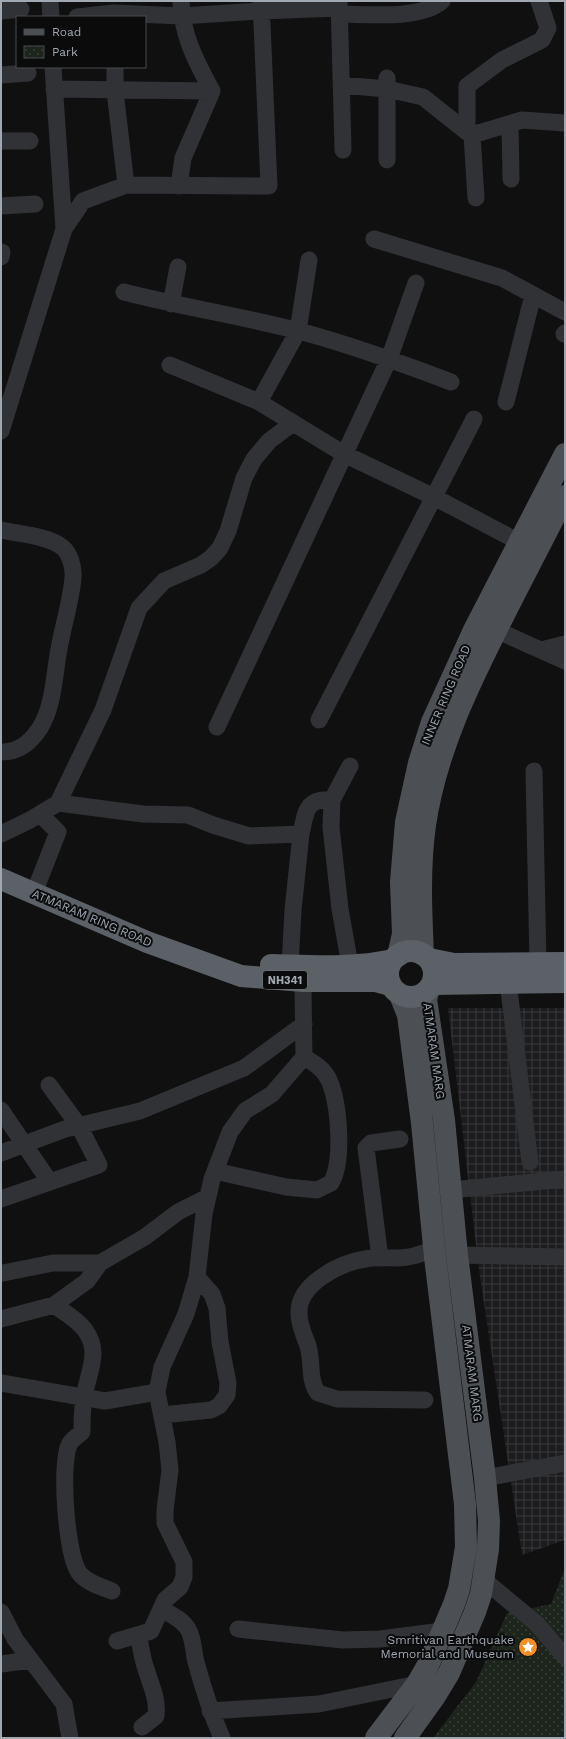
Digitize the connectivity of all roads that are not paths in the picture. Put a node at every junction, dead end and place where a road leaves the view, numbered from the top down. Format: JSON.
{"nodes":[{"id":1,"x":50,"y":1,"type":"edge"},
{"id":2,"x":442,"y":1,"type":"edge"},
{"id":3,"x":539,"y":1,"type":"edge"},
{"id":4,"x":261,"y":6,"type":"edge"},
{"id":5,"x":181,"y":8,"type":"edge"},
{"id":6,"x":339,"y":8,"type":"edge"},
{"id":7,"x":21,"y":9,"type":"dead end"},
{"id":8,"x":114,"y":10,"type":"edge"},
{"id":9,"x":1,"y":11,"type":"edge"},
{"id":10,"x":51,"y":16,"type":"edge"},
{"id":11,"x":82,"y":16,"type":"edge"},
{"id":12,"x":53,"y":68,"type":"edge"},
{"id":13,"x":115,"y":68,"type":"edge"},
{"id":14,"x":28,"y":73,"type":"dead end"},
{"id":15,"x":1,"y":74,"type":"edge"},
{"id":16,"x":387,"y":83,"type":"junction"},
{"id":17,"x":341,"y":85,"type":"junction"},
{"id":18,"x":54,"y":89,"type":"junction"},
{"id":19,"x":115,"y":91,"type":"junction"},
{"id":20,"x":212,"y":91,"type":"junction"},
{"id":21,"x":510,"y":124,"type":"junction"},
{"id":22,"x":565,"y":124,"type":"edge"},
{"id":23,"x":470,"y":133,"type":"junction"},
{"id":24,"x":1,"y":141,"type":"edge"},
{"id":25,"x":30,"y":141,"type":"dead end"},
{"id":26,"x":343,"y":150,"type":"dead end"},
{"id":27,"x":387,"y":160,"type":"dead end"},
{"id":28,"x":511,"y":179,"type":"dead end"},
{"id":29,"x":126,"y":185,"type":"junction"},
{"id":30,"x":179,"y":186,"type":"junction"},
{"id":31,"x":476,"y":198,"type":"dead end"},
{"id":32,"x":35,"y":204,"type":"dead end"},
{"id":33,"x":1,"y":206,"type":"edge"},
{"id":34,"x":64,"y":229,"type":"junction"},
{"id":35,"x":374,"y":239,"type":"dead end"},
{"id":36,"x":309,"y":260,"type":"dead end"},
{"id":37,"x":178,"y":267,"type":"dead end"},
{"id":38,"x":416,"y":283,"type":"dead end"},
{"id":39,"x":124,"y":292,"type":"dead end"},
{"id":40,"x":533,"y":295,"type":"junction"},
{"id":41,"x":171,"y":304,"type":"junction"},
{"id":42,"x":565,"y":312,"type":"edge"},
{"id":43,"x":298,"y":331,"type":"junction"},
{"id":44,"x":389,"y":359,"type":"junction"},
{"id":45,"x":170,"y":365,"type":"dead end"},
{"id":46,"x":451,"y":382,"type":"dead end"},
{"id":47,"x":259,"y":402,"type":"junction"},
{"id":48,"x":506,"y":402,"type":"dead end"},
{"id":49,"x":474,"y":420,"type":"dead end"},
{"id":50,"x":293,"y":423,"type":"junction"},
{"id":51,"x":1,"y":431,"type":"edge"},
{"id":52,"x":344,"y":454,"type":"junction"},
{"id":53,"x":565,"y":454,"type":"edge"},
{"id":54,"x":565,"y":496,"type":"edge"},
{"id":55,"x":434,"y":497,"type":"junction"},
{"id":56,"x":1,"y":530,"type":"edge"},
{"id":57,"x":519,"y":542,"type":"junction"},
{"id":58,"x":496,"y":630,"type":"junction"},
{"id":59,"x":565,"y":644,"type":"edge"},
{"id":60,"x":541,"y":650,"type":"junction"},
{"id":61,"x":565,"y":661,"type":"edge"},
{"id":62,"x":319,"y":720,"type":"dead end"},
{"id":63,"x":217,"y":727,"type":"dead end"},
{"id":64,"x":1,"y":752,"type":"edge"},
{"id":65,"x":350,"y":766,"type":"dead end"},
{"id":66,"x":534,"y":771,"type":"dead end"},
{"id":67,"x":332,"y":800,"type":"junction"},
{"id":68,"x":58,"y":803,"type":"junction"},
{"id":69,"x":40,"y":814,"type":"junction"},
{"id":70,"x":1,"y":834,"type":"edge"},
{"id":71,"x":301,"y":834,"type":"junction"},
{"id":72,"x":1,"y":879,"type":"edge"},
{"id":73,"x":34,"y":894,"type":"junction"},
{"id":74,"x":183,"y":955,"type":"junction"},
{"id":75,"x":426,"y":957,"type":"junction"},
{"id":76,"x":395,"y":958,"type":"junction"},
{"id":77,"x":565,"y":963,"type":"edge"},
{"id":78,"x":538,"y":964,"type":"junction"},
{"id":79,"x":350,"y":965,"type":"junction"},
{"id":80,"x":290,"y":966,"type":"junction"},
{"id":81,"x":508,"y":982,"type":"junction"},
{"id":82,"x":565,"y":982,"type":"edge"},
{"id":83,"x":431,"y":986,"type":"junction"},
{"id":84,"x":303,"y":989,"type":"dead end"},
{"id":85,"x":395,"y":990,"type":"junction"},
{"id":86,"x":304,"y":1024,"type":"junction"},
{"id":87,"x":304,"y":1057,"type":"junction"},
{"id":88,"x":49,"y":1085,"type":"dead end"},
{"id":89,"x":1,"y":1110,"type":"edge"},
{"id":90,"x":79,"y":1126,"type":"junction"},
{"id":91,"x":400,"y":1139,"type":"dead end"},
{"id":92,"x":24,"y":1144,"type":"junction"},
{"id":93,"x":1,"y":1153,"type":"edge"},
{"id":94,"x":530,"y":1162,"type":"dead end"},
{"id":95,"x":215,"y":1171,"type":"junction"},
{"id":96,"x":565,"y":1179,"type":"edge"},
{"id":97,"x":49,"y":1181,"type":"junction"},
{"id":98,"x":451,"y":1190,"type":"junction"},
{"id":99,"x":208,"y":1197,"type":"junction"},
{"id":100,"x":1,"y":1199,"type":"edge"},
{"id":101,"x":434,"y":1249,"type":"junction"},
{"id":102,"x":457,"y":1255,"type":"junction"},
{"id":103,"x":565,"y":1257,"type":"edge"},
{"id":104,"x":380,"y":1258,"type":"junction"},
{"id":105,"x":100,"y":1263,"type":"junction"},
{"id":106,"x":3,"y":1273,"type":"dead end"},
{"id":107,"x":198,"y":1277,"type":"junction"},
{"id":108,"x":54,"y":1305,"type":"junction"},
{"id":109,"x":1,"y":1319,"type":"edge"},
{"id":110,"x":1,"y":1383,"type":"edge"},
{"id":111,"x":157,"y":1392,"type":"junction"},
{"id":112,"x":84,"y":1397,"type":"junction"},
{"id":113,"x":425,"y":1400,"type":"dead end"},
{"id":114,"x":162,"y":1415,"type":"junction"},
{"id":115,"x":565,"y":1463,"type":"edge"},
{"id":116,"x":485,"y":1478,"type":"junction"},
{"id":117,"x":484,"y":1580,"type":"junction"},
{"id":118,"x":112,"y":1591,"type":"dead end"},
{"id":119,"x":161,"y":1609,"type":"junction"},
{"id":120,"x":1,"y":1612,"type":"edge"},
{"id":121,"x":238,"y":1628,"type":"dead end"},
{"id":122,"x":442,"y":1631,"type":"junction"},
{"id":123,"x":138,"y":1635,"type":"junction"},
{"id":124,"x":117,"y":1640,"type":"dead end"},
{"id":125,"x":565,"y":1657,"type":"edge"},
{"id":126,"x":31,"y":1660,"type":"junction"},
{"id":127,"x":1,"y":1664,"type":"edge"},
{"id":128,"x":417,"y":1684,"type":"junction"},
{"id":129,"x":210,"y":1711,"type":"junction"},
{"id":130,"x":142,"y":1727,"type":"dead end"},
{"id":131,"x":70,"y":1738,"type":"edge"},
{"id":132,"x":222,"y":1738,"type":"edge"},
{"id":133,"x":376,"y":1738,"type":"edge"},
{"id":134,"x":405,"y":1738,"type":"edge"}],
"edges":[{"from":1,"to":10,"type":"street"},
{"from":2,"to":6,"type":"street"},
{"from":3,"to":23,"type":"street"},
{"from":4,"to":5,"type":"street"},
{"from":4,"to":6,"type":"street"},
{"from":4,"to":30,"type":"street"},
{"from":5,"to":8,"type":"street"},
{"from":5,"to":20,"type":"street"},
{"from":6,"to":17,"type":"street"},
{"from":7,"to":9,"type":"street"},
{"from":8,"to":11,"type":"street"},
{"from":12,"to":18,"type":"street"},
{"from":13,"to":19,"type":"street"},
{"from":14,"to":15,"type":"street"},
{"from":16,"to":17,"type":"street"},
{"from":16,"to":23,"type":"street"},
{"from":16,"to":27,"type":"street"},
{"from":17,"to":26,"type":"street"},
{"from":18,"to":19,"type":"street"},
{"from":18,"to":34,"type":"street"},
{"from":19,"to":20,"type":"street"},
{"from":19,"to":29,"type":"street"},
{"from":20,"to":30,"type":"street"},
{"from":21,"to":22,"type":"street"},
{"from":21,"to":23,"type":"street"},
{"from":21,"to":28,"type":"street"},
{"from":23,"to":31,"type":"street"},
{"from":24,"to":25,"type":"street"},
{"from":29,"to":30,"type":"street"},
{"from":29,"to":34,"type":"street"},
{"from":32,"to":33,"type":"street"},
{"from":34,"to":51,"type":"street"},
{"from":35,"to":40,"type":"street"},
{"from":36,"to":43,"type":"street"},
{"from":37,"to":41,"type":"street"},
{"from":38,"to":44,"type":"street"},
{"from":39,"to":41,"type":"street"},
{"from":40,"to":42,"type":"street"},
{"from":40,"to":48,"type":"street"},
{"from":41,"to":43,"type":"street"},
{"from":43,"to":44,"type":"street"},
{"from":43,"to":47,"type":"street"},
{"from":44,"to":46,"type":"street"},
{"from":44,"to":52,"type":"street"},
{"from":45,"to":47,"type":"street"},
{"from":47,"to":50,"type":"street"},
{"from":49,"to":55,"type":"street"},
{"from":50,"to":52,"type":"street"},
{"from":50,"to":68,"type":"street"},
{"from":52,"to":55,"type":"street"},
{"from":52,"to":63,"type":"street"},
{"from":53,"to":57,"type":"main road","name":"INNER RING ROAD"},
{"from":54,"to":58,"type":"main road","name":"INNER RING ROAD"},
{"from":55,"to":57,"type":"street"},
{"from":55,"to":62,"type":"street"},
{"from":56,"to":64,"type":"street"},
{"from":57,"to":76,"type":"main road","name":"INNER RING ROAD"},
{"from":58,"to":60,"type":"street"},
{"from":58,"to":75,"type":"main road","name":"INNER RING ROAD"},
{"from":59,"to":60,"type":"street"},
{"from":60,"to":61,"type":"street"},
{"from":65,"to":67,"type":"street"},
{"from":66,"to":78,"type":"street"},
{"from":67,"to":71,"type":"street"},
{"from":67,"to":79,"type":"street"},
{"from":68,"to":69,"type":"street"},
{"from":68,"to":71,"type":"street"},
{"from":69,"to":70,"type":"street"},
{"from":69,"to":73,"type":"street"},
{"from":71,"to":80,"type":"street"},
{"from":72,"to":73,"type":"highway","name":"ATMARAM RING ROAD","number":"NH341"},
{"from":73,"to":74,"type":"highway","name":"ATMARAM RING ROAD","number":"NH341"},
{"from":74,"to":80,"type":"highway","name":"ATMARAM RING ROAD","number":"NH341"},
{"from":74,"to":85,"type":"highway","name":"ATMARAM RING ROAD","number":"NH341"},
{"from":75,"to":76,"type":"highway","number":"NH341"},
{"from":75,"to":78,"type":"highway","number":"NH341"},
{"from":75,"to":83,"type":"highway"},
{"from":76,"to":79,"type":"highway","name":"ATMARAM RING ROAD","number":"NH341"},
{"from":76,"to":85,"type":"highway"},
{"from":77,"to":78,"type":"highway","number":"NH341"},
{"from":79,"to":80,"type":"highway","name":"ATMARAM RING ROAD","number":"NH341"},
{"from":81,"to":82,"type":"highway","number":"NH341"},
{"from":81,"to":83,"type":"highway","number":"NH341"},
{"from":81,"to":94,"type":"street"},
{"from":83,"to":85,"type":"highway","number":"NH341"},
{"from":83,"to":98,"type":"main road","name":"ATMARAM MARG"},
{"from":84,"to":86,"type":"street"},
{"from":85,"to":101,"type":"main road","name":"ATMARAM MARG"},
{"from":86,"to":87,"type":"street"},
{"from":86,"to":90,"type":"street"},
{"from":87,"to":95,"type":"street"},
{"from":87,"to":95,"type":"street"},
{"from":88,"to":90,"type":"street"},
{"from":89,"to":92,"type":"street"},
{"from":90,"to":92,"type":"street"},
{"from":90,"to":97,"type":"street"},
{"from":91,"to":104,"type":"street"},
{"from":92,"to":93,"type":"street"},
{"from":92,"to":97,"type":"street"},
{"from":95,"to":99,"type":"street"},
{"from":96,"to":98,"type":"street"},
{"from":97,"to":100,"type":"street"},
{"from":98,"to":102,"type":"main road","name":"ATMARAM MARG"},
{"from":99,"to":105,"type":"street"},
{"from":99,"to":107,"type":"street"},
{"from":101,"to":104,"type":"street"},
{"from":101,"to":122,"type":"main road","name":"ATMARAM MARG"},
{"from":102,"to":103,"type":"street"},
{"from":102,"to":116,"type":"main road","name":"ATMARAM MARG"},
{"from":104,"to":113,"type":"street"},
{"from":105,"to":106,"type":"street"},
{"from":105,"to":108,"type":"street"},
{"from":107,"to":111,"type":"street"},
{"from":107,"to":114,"type":"street"},
{"from":108,"to":109,"type":"street"},
{"from":108,"to":112,"type":"street"},
{"from":110,"to":112,"type":"street"},
{"from":111,"to":112,"type":"street"},
{"from":111,"to":114,"type":"street"},
{"from":112,"to":118,"type":"street"},
{"from":114,"to":119,"type":"street"},
{"from":115,"to":116,"type":"street"},
{"from":116,"to":117,"type":"main road","name":"ATMARAM MARG"},
{"from":117,"to":125,"type":"street"},
{"from":117,"to":134,"type":"main road","name":"ATMARAM MARG"},
{"from":119,"to":123,"type":"street"},
{"from":119,"to":129,"type":"street"},
{"from":120,"to":126,"type":"street"},
{"from":121,"to":122,"type":"street"},
{"from":122,"to":128,"type":"main road","name":"ATMARAM MARG"},
{"from":123,"to":124,"type":"street"},
{"from":123,"to":130,"type":"street"},
{"from":126,"to":127,"type":"street"},
{"from":126,"to":131,"type":"street"},
{"from":128,"to":129,"type":"street"},
{"from":128,"to":133,"type":"main road","name":"ATMARAM MARG"},
{"from":129,"to":132,"type":"street"}]}
